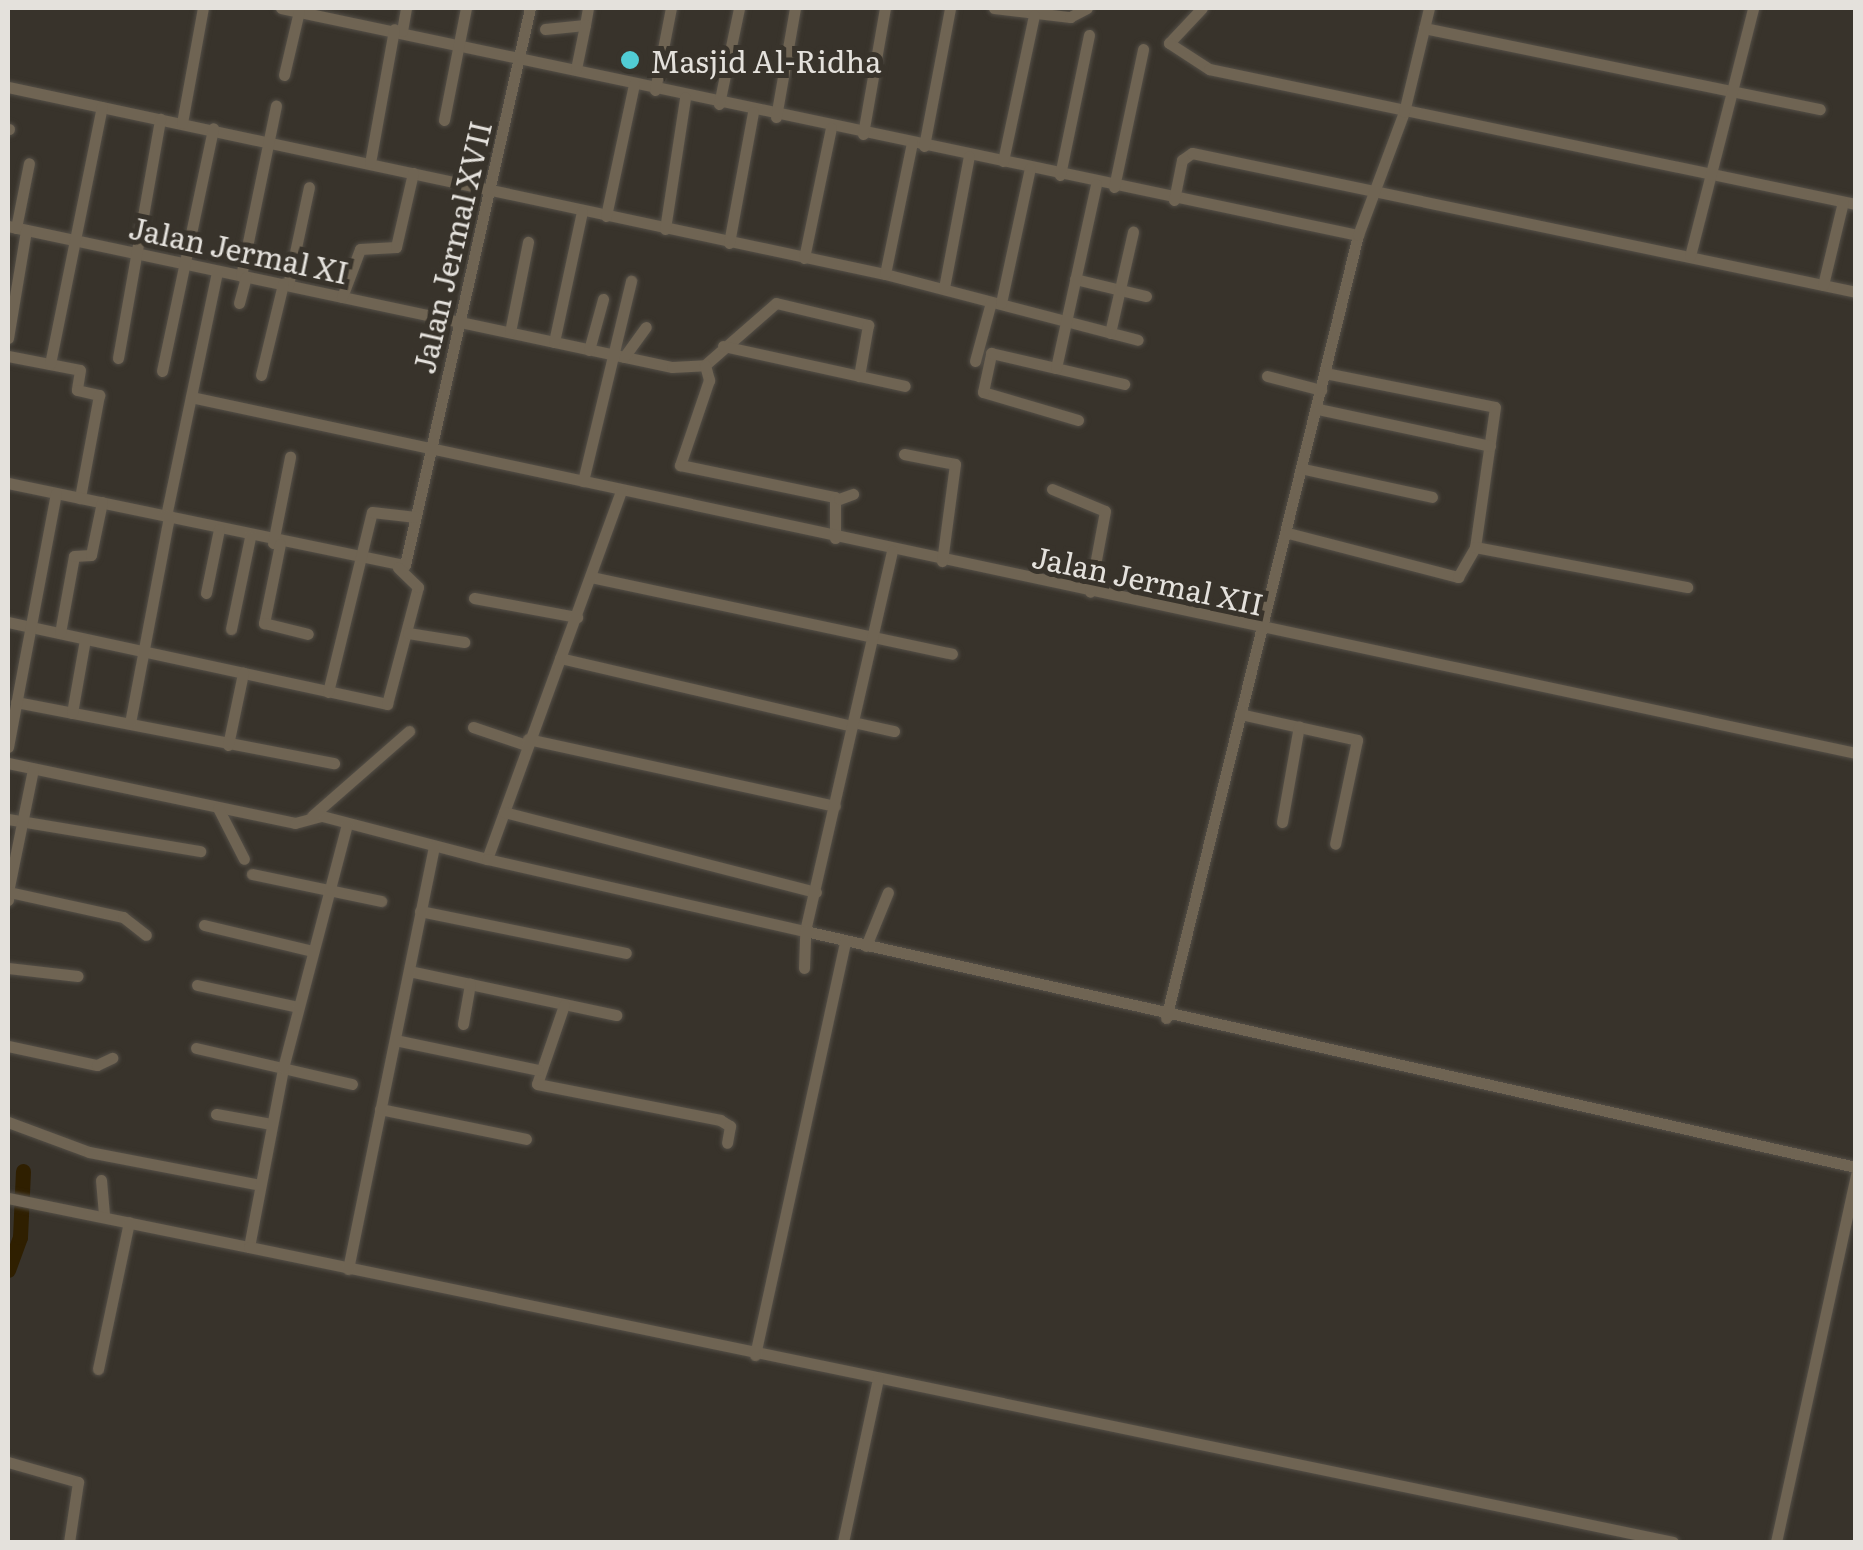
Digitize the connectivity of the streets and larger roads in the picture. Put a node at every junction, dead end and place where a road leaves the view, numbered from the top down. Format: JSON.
{"nodes":[{"id":1,"x":202,"y":8,"type":"edge"},
{"id":2,"x":283,"y":8,"type":"edge"},
{"id":3,"x":406,"y":8,"type":"edge"},
{"id":4,"x":466,"y":8,"type":"edge"},
{"id":5,"x":530,"y":8,"type":"edge"},
{"id":6,"x":588,"y":8,"type":"edge"},
{"id":7,"x":671,"y":8,"type":"edge"},
{"id":8,"x":739,"y":8,"type":"edge"},
{"id":9,"x":794,"y":8,"type":"edge"},
{"id":10,"x":885,"y":8,"type":"edge"},
{"id":11,"x":950,"y":8,"type":"edge"},
{"id":12,"x":994,"y":8,"type":"edge"},
{"id":13,"x":1087,"y":8,"type":"edge"},
{"id":14,"x":1202,"y":8,"type":"edge"},
{"id":15,"x":1429,"y":8,"type":"edge"},
{"id":16,"x":1753,"y":8,"type":"edge"},
{"id":17,"x":299,"y":11,"type":"junction"},
{"id":18,"x":1052,"y":12,"type":"edge"},
{"id":19,"x":345,"y":14,"type":"edge"},
{"id":20,"x":1034,"y":15,"type":"junction"},
{"id":21,"x":585,"y":25,"type":"junction"},
{"id":22,"x":1424,"y":28,"type":"junction"},
{"id":23,"x":545,"y":29,"type":"dead end"},
{"id":24,"x":398,"y":30,"type":"junction"},
{"id":25,"x":1088,"y":35,"type":"dead end"},
{"id":26,"x":460,"y":44,"type":"junction"},
{"id":27,"x":1143,"y":50,"type":"dead end"},
{"id":28,"x":520,"y":57,"type":"junction"},
{"id":29,"x":576,"y":69,"type":"junction"},
{"id":30,"x":284,"y":75,"type":"dead end"},
{"id":31,"x":634,"y":84,"type":"junction"},
{"id":32,"x":1729,"y":86,"type":"junction"},
{"id":33,"x":8,"y":87,"type":"edge"},
{"id":34,"x":655,"y":90,"type":"junction"},
{"id":35,"x":685,"y":98,"type":"junction"},
{"id":36,"x":719,"y":104,"type":"junction"},
{"id":37,"x":276,"y":106,"type":"dead end"},
{"id":38,"x":102,"y":107,"type":"junction"},
{"id":39,"x":1820,"y":109,"type":"dead end"},
{"id":40,"x":753,"y":112,"type":"junction"},
{"id":41,"x":1404,"y":112,"type":"junction"},
{"id":42,"x":776,"y":118,"type":"junction"},
{"id":43,"x":160,"y":119,"type":"junction"},
{"id":44,"x":444,"y":120,"type":"dead end"},
{"id":45,"x":182,"y":123,"type":"junction"},
{"id":46,"x":213,"y":128,"type":"junction"},
{"id":47,"x":831,"y":128,"type":"junction"},
{"id":48,"x":863,"y":134,"type":"junction"},
{"id":49,"x":270,"y":139,"type":"junction"},
{"id":50,"x":918,"y":145,"type":"junction"},
{"id":51,"x":969,"y":156,"type":"junction"},
{"id":52,"x":1003,"y":160,"type":"junction"},
{"id":53,"x":370,"y":162,"type":"junction"},
{"id":54,"x":29,"y":163,"type":"dead end"},
{"id":55,"x":1030,"y":168,"type":"junction"},
{"id":56,"x":413,"y":173,"type":"junction"},
{"id":57,"x":1060,"y":175,"type":"junction"},
{"id":58,"x":1706,"y":175,"type":"junction"},
{"id":59,"x":1096,"y":184,"type":"junction"},
{"id":60,"x":308,"y":187,"type":"dead end"},
{"id":61,"x":1114,"y":187,"type":"junction"},
{"id":62,"x":489,"y":190,"type":"junction"},
{"id":63,"x":1377,"y":190,"type":"junction"},
{"id":64,"x":1174,"y":200,"type":"junction"},
{"id":65,"x":1849,"y":203,"type":"edge"},
{"id":66,"x":582,"y":211,"type":"junction"},
{"id":67,"x":606,"y":216,"type":"junction"},
{"id":68,"x":17,"y":228,"type":"edge"},
{"id":69,"x":665,"y":228,"type":"junction"},
{"id":70,"x":1133,"y":232,"type":"dead end"},
{"id":71,"x":1358,"y":235,"type":"junction"},
{"id":72,"x":76,"y":240,"type":"junction"},
{"id":73,"x":528,"y":242,"type":"dead end"},
{"id":74,"x":728,"y":243,"type":"junction"},
{"id":75,"x":132,"y":251,"type":"junction"},
{"id":76,"x":1690,"y":256,"type":"junction"},
{"id":77,"x":804,"y":258,"type":"junction"},
{"id":78,"x":186,"y":263,"type":"junction"},
{"id":79,"x":217,"y":271,"type":"junction"},
{"id":80,"x":884,"y":274,"type":"junction"},
{"id":81,"x":243,"y":276,"type":"junction"},
{"id":82,"x":1075,"y":278,"type":"junction"},
{"id":83,"x":631,"y":282,"type":"dead end"},
{"id":84,"x":1823,"y":284,"type":"junction"},
{"id":85,"x":285,"y":285,"type":"junction"},
{"id":86,"x":944,"y":288,"type":"junction"},
{"id":87,"x":1119,"y":289,"type":"junction"},
{"id":88,"x":1856,"y":292,"type":"edge"},
{"id":89,"x":342,"y":296,"type":"junction"},
{"id":90,"x":1146,"y":296,"type":"dead end"},
{"id":91,"x":603,"y":299,"type":"dead end"},
{"id":92,"x":996,"y":302,"type":"junction"},
{"id":93,"x":239,"y":303,"type":"dead end"},
{"id":94,"x":460,"y":321,"type":"junction"},
{"id":95,"x":1065,"y":322,"type":"junction"},
{"id":96,"x":646,"y":327,"type":"dead end"},
{"id":97,"x":510,"y":332,"type":"junction"},
{"id":98,"x":1110,"y":333,"type":"junction"},
{"id":99,"x":8,"y":338,"type":"edge"},
{"id":100,"x":1138,"y":340,"type":"dead end"},
{"id":101,"x":554,"y":342,"type":"junction"},
{"id":102,"x":723,"y":346,"type":"junction"},
{"id":103,"x":588,"y":350,"type":"junction"},
{"id":104,"x":610,"y":354,"type":"junction"},
{"id":105,"x":9,"y":356,"type":"edge"},
{"id":106,"x":118,"y":358,"type":"dead end"},
{"id":107,"x":624,"y":358,"type":"junction"},
{"id":108,"x":975,"y":362,"type":"dead end"},
{"id":109,"x":50,"y":364,"type":"junction"},
{"id":110,"x":705,"y":365,"type":"junction"},
{"id":111,"x":1056,"y":368,"type":"junction"},
{"id":112,"x":162,"y":370,"type":"dead end"},
{"id":113,"x":8,"y":372,"type":"edge"},
{"id":114,"x":1325,"y":373,"type":"junction"},
{"id":115,"x":261,"y":375,"type":"dead end"},
{"id":116,"x":860,"y":376,"type":"junction"},
{"id":117,"x":1267,"y":376,"type":"dead end"},
{"id":118,"x":1124,"y":384,"type":"dead end"},
{"id":119,"x":905,"y":386,"type":"dead end"},
{"id":120,"x":1321,"y":390,"type":"junction"},
{"id":121,"x":191,"y":397,"type":"junction"},
{"id":122,"x":1318,"y":409,"type":"junction"},
{"id":123,"x":1078,"y":420,"type":"dead end"},
{"id":124,"x":1490,"y":446,"type":"junction"},
{"id":125,"x":431,"y":448,"type":"junction"},
{"id":126,"x":904,"y":454,"type":"dead end"},
{"id":127,"x":290,"y":457,"type":"dead end"},
{"id":128,"x":1304,"y":469,"type":"junction"},
{"id":129,"x":583,"y":481,"type":"junction"},
{"id":130,"x":8,"y":483,"type":"edge"},
{"id":131,"x":1052,"y":488,"type":"dead end"},
{"id":132,"x":621,"y":490,"type":"junction"},
{"id":133,"x":56,"y":493,"type":"junction"},
{"id":134,"x":853,"y":494,"type":"dead end"},
{"id":135,"x":1432,"y":497,"type":"dead end"},
{"id":136,"x":80,"y":498,"type":"junction"},
{"id":137,"x":839,"y":499,"type":"junction"},
{"id":138,"x":102,"y":502,"type":"junction"},
{"id":139,"x":168,"y":516,"type":"junction"},
{"id":140,"x":416,"y":516,"type":"junction"},
{"id":141,"x":220,"y":530,"type":"junction"},
{"id":142,"x":1288,"y":533,"type":"junction"},
{"id":143,"x":250,"y":538,"type":"junction"},
{"id":144,"x":835,"y":538,"type":"junction"},
{"id":145,"x":276,"y":544,"type":"junction"},
{"id":146,"x":1474,"y":546,"type":"junction"},
{"id":147,"x":892,"y":550,"type":"junction"},
{"id":148,"x":362,"y":560,"type":"junction"},
{"id":149,"x":942,"y":561,"type":"junction"},
{"id":150,"x":398,"y":568,"type":"junction"},
{"id":151,"x":591,"y":577,"type":"junction"},
{"id":152,"x":1686,"y":587,"type":"dead end"},
{"id":153,"x":1090,"y":592,"type":"junction"},
{"id":154,"x":206,"y":593,"type":"dead end"},
{"id":155,"x":474,"y":598,"type":"dead end"},
{"id":156,"x":577,"y":617,"type":"junction"},
{"id":157,"x":8,"y":622,"type":"edge"},
{"id":158,"x":29,"y":627,"type":"junction"},
{"id":159,"x":1262,"y":628,"type":"junction"},
{"id":160,"x":231,"y":629,"type":"dead end"},
{"id":161,"x":60,"y":633,"type":"junction"},
{"id":162,"x":408,"y":633,"type":"junction"},
{"id":163,"x":308,"y":634,"type":"dead end"},
{"id":164,"x":84,"y":638,"type":"junction"},
{"id":165,"x":874,"y":638,"type":"junction"},
{"id":166,"x":464,"y":642,"type":"dead end"},
{"id":167,"x":143,"y":651,"type":"junction"},
{"id":168,"x":952,"y":654,"type":"dead end"},
{"id":169,"x":560,"y":658,"type":"junction"},
{"id":170,"x":242,"y":673,"type":"junction"},
{"id":171,"x":328,"y":692,"type":"junction"},
{"id":172,"x":16,"y":702,"type":"junction"},
{"id":173,"x":72,"y":712,"type":"junction"},
{"id":174,"x":1240,"y":714,"type":"junction"},
{"id":175,"x":130,"y":724,"type":"junction"},
{"id":176,"x":852,"y":724,"type":"junction"},
{"id":177,"x":1300,"y":726,"type":"junction"},
{"id":178,"x":474,"y":727,"type":"dead end"},
{"id":179,"x":409,"y":731,"type":"dead end"},
{"id":180,"x":894,"y":731,"type":"dead end"},
{"id":181,"x":527,"y":742,"type":"junction"},
{"id":182,"x":228,"y":746,"type":"junction"},
{"id":183,"x":8,"y":747,"type":"edge"},
{"id":184,"x":1856,"y":753,"type":"edge"},
{"id":185,"x":8,"y":763,"type":"edge"},
{"id":186,"x":334,"y":764,"type":"dead end"},
{"id":187,"x":33,"y":769,"type":"junction"},
{"id":188,"x":835,"y":806,"type":"junction"},
{"id":189,"x":218,"y":808,"type":"junction"},
{"id":190,"x":504,"y":812,"type":"junction"},
{"id":191,"x":8,"y":818,"type":"edge"},
{"id":192,"x":309,"y":819,"type":"junction"},
{"id":193,"x":24,"y":822,"type":"junction"},
{"id":194,"x":1282,"y":822,"type":"dead end"},
{"id":195,"x":347,"y":824,"type":"junction"},
{"id":196,"x":1336,"y":844,"type":"dead end"},
{"id":197,"x":434,"y":846,"type":"junction"},
{"id":198,"x":200,"y":851,"type":"dead end"},
{"id":199,"x":244,"y":859,"type":"dead end"},
{"id":200,"x":487,"y":860,"type":"junction"},
{"id":201,"x":252,"y":874,"type":"dead end"},
{"id":202,"x":330,"y":889,"type":"junction"},
{"id":203,"x":816,"y":892,"type":"junction"},
{"id":204,"x":888,"y":892,"type":"dead end"},
{"id":205,"x":8,"y":894,"type":"edge"},
{"id":206,"x":382,"y":901,"type":"dead end"},
{"id":207,"x":420,"y":910,"type":"junction"},
{"id":208,"x":204,"y":925,"type":"dead end"},
{"id":209,"x":805,"y":931,"type":"junction"},
{"id":210,"x":146,"y":935,"type":"dead end"},
{"id":211,"x":844,"y":942,"type":"junction"},
{"id":212,"x":866,"y":946,"type":"junction"},
{"id":213,"x":312,"y":952,"type":"junction"},
{"id":214,"x":626,"y":953,"type":"dead end"},
{"id":215,"x":8,"y":968,"type":"edge"},
{"id":216,"x":804,"y":968,"type":"dead end"},
{"id":217,"x":409,"y":971,"type":"junction"},
{"id":218,"x":78,"y":976,"type":"dead end"},
{"id":219,"x":470,"y":984,"type":"junction"},
{"id":220,"x":197,"y":985,"type":"dead end"},
{"id":221,"x":564,"y":1005,"type":"junction"},
{"id":222,"x":298,"y":1007,"type":"junction"},
{"id":223,"x":616,"y":1015,"type":"dead end"},
{"id":224,"x":1166,"y":1018,"type":"junction"},
{"id":225,"x":463,"y":1024,"type":"dead end"},
{"id":226,"x":396,"y":1040,"type":"junction"},
{"id":227,"x":8,"y":1046,"type":"edge"},
{"id":228,"x":196,"y":1048,"type":"dead end"},
{"id":229,"x":112,"y":1058,"type":"dead end"},
{"id":230,"x":283,"y":1068,"type":"junction"},
{"id":231,"x":538,"y":1070,"type":"junction"},
{"id":232,"x":352,"y":1084,"type":"dead end"},
{"id":233,"x":380,"y":1109,"type":"junction"},
{"id":234,"x":216,"y":1114,"type":"dead end"},
{"id":235,"x":8,"y":1122,"type":"edge"},
{"id":236,"x":272,"y":1124,"type":"junction"},
{"id":237,"x":526,"y":1139,"type":"dead end"},
{"id":238,"x":727,"y":1143,"type":"dead end"},
{"id":239,"x":1856,"y":1170,"type":"edge"},
{"id":240,"x":101,"y":1180,"type":"dead end"},
{"id":241,"x":260,"y":1186,"type":"junction"},
{"id":242,"x":9,"y":1198,"type":"edge"},
{"id":243,"x":104,"y":1216,"type":"junction"},
{"id":244,"x":128,"y":1222,"type":"junction"},
{"id":245,"x":249,"y":1246,"type":"junction"},
{"id":246,"x":348,"y":1269,"type":"junction"},
{"id":247,"x":755,"y":1355,"type":"junction"},
{"id":248,"x":98,"y":1369,"type":"dead end"},
{"id":249,"x":878,"y":1379,"type":"junction"},
{"id":250,"x":8,"y":1462,"type":"edge"},
{"id":251,"x":69,"y":1542,"type":"edge"},
{"id":252,"x":843,"y":1542,"type":"edge"},
{"id":253,"x":1674,"y":1542,"type":"edge"},
{"id":254,"x":1776,"y":1542,"type":"edge"}],
"edges":[{"from":1,"to":45,"type":"street"},
{"from":2,"to":17,"type":"street"},
{"from":3,"to":24,"type":"street"},
{"from":4,"to":26,"type":"street"},
{"from":5,"to":28,"type":"street","name":"Jalan Jermal XVII"},
{"from":6,"to":21,"type":"street"},
{"from":7,"to":34,"type":"street"},
{"from":8,"to":36,"type":"street"},
{"from":9,"to":42,"type":"street"},
{"from":10,"to":48,"type":"street"},
{"from":11,"to":50,"type":"street"},
{"from":12,"to":20,"type":"street"},
{"from":13,"to":18,"type":"street"},
{"from":14,"to":41,"type":"street"},
{"from":15,"to":22,"type":"street"},
{"from":16,"to":32,"type":"street"},
{"from":17,"to":19,"type":"street"},
{"from":17,"to":30,"type":"street"},
{"from":18,"to":20,"type":"street"},
{"from":19,"to":24,"type":"street"},
{"from":20,"to":52,"type":"street"},
{"from":21,"to":23,"type":"street"},
{"from":21,"to":29,"type":"street"},
{"from":22,"to":32,"type":"street"},
{"from":22,"to":41,"type":"street"},
{"from":24,"to":26,"type":"street"},
{"from":24,"to":53,"type":"street"},
{"from":25,"to":57,"type":"street"},
{"from":26,"to":28,"type":"street"},
{"from":26,"to":44,"type":"street"},
{"from":27,"to":61,"type":"street"},
{"from":28,"to":29,"type":"street"},
{"from":28,"to":62,"type":"street","name":"Jalan Jermal XVII"},
{"from":29,"to":31,"type":"street"},
{"from":31,"to":34,"type":"street"},
{"from":31,"to":67,"type":"street"},
{"from":32,"to":39,"type":"street"},
{"from":32,"to":58,"type":"street"},
{"from":33,"to":38,"type":"street"},
{"from":34,"to":35,"type":"street"},
{"from":35,"to":36,"type":"street"},
{"from":35,"to":69,"type":"street"},
{"from":36,"to":40,"type":"street"},
{"from":37,"to":49,"type":"street"},
{"from":38,"to":43,"type":"street"},
{"from":38,"to":72,"type":"street"},
{"from":40,"to":42,"type":"street"},
{"from":40,"to":74,"type":"street"},
{"from":41,"to":58,"type":"street"},
{"from":41,"to":63,"type":"street"},
{"from":42,"to":47,"type":"street"},
{"from":43,"to":45,"type":"street"},
{"from":43,"to":75,"type":"street"},
{"from":45,"to":46,"type":"street"},
{"from":46,"to":49,"type":"street"},
{"from":46,"to":78,"type":"street"},
{"from":47,"to":48,"type":"street"},
{"from":47,"to":77,"type":"street"},
{"from":48,"to":50,"type":"street"},
{"from":49,"to":53,"type":"street"},
{"from":49,"to":81,"type":"street"},
{"from":50,"to":51,"type":"street"},
{"from":50,"to":80,"type":"street"},
{"from":51,"to":52,"type":"street"},
{"from":51,"to":86,"type":"street"},
{"from":52,"to":55,"type":"street"},
{"from":53,"to":56,"type":"street"},
{"from":54,"to":68,"type":"street"},
{"from":55,"to":57,"type":"street"},
{"from":55,"to":92,"type":"street"},
{"from":56,"to":62,"type":"street"},
{"from":56,"to":89,"type":"street"},
{"from":57,"to":59,"type":"street"},
{"from":58,"to":65,"type":"street"},
{"from":58,"to":76,"type":"street"},
{"from":59,"to":61,"type":"street"},
{"from":59,"to":82,"type":"street"},
{"from":60,"to":85,"type":"street"},
{"from":61,"to":64,"type":"street"},
{"from":62,"to":66,"type":"street"},
{"from":62,"to":94,"type":"street","name":"Jalan Jermal XVII"},
{"from":63,"to":64,"type":"street"},
{"from":63,"to":71,"type":"street"},
{"from":63,"to":76,"type":"street"},
{"from":64,"to":71,"type":"street"},
{"from":65,"to":84,"type":"street"},
{"from":66,"to":67,"type":"street"},
{"from":66,"to":101,"type":"street"},
{"from":67,"to":69,"type":"street"},
{"from":68,"to":72,"type":"street","name":"Jalan Jermal XI"},
{"from":68,"to":99,"type":"street"},
{"from":69,"to":74,"type":"street"},
{"from":70,"to":87,"type":"street"},
{"from":71,"to":114,"type":"street"},
{"from":72,"to":75,"type":"street","name":"Jalan Jermal XI"},
{"from":72,"to":109,"type":"street"},
{"from":73,"to":97,"type":"street"},
{"from":74,"to":77,"type":"street"},
{"from":75,"to":78,"type":"street","name":"Jalan Jermal XI"},
{"from":75,"to":106,"type":"street"},
{"from":76,"to":84,"type":"street"},
{"from":77,"to":80,"type":"street"},
{"from":78,"to":79,"type":"street","name":"Jalan Jermal XI"},
{"from":78,"to":112,"type":"street"},
{"from":79,"to":81,"type":"street","name":"Jalan Jermal XI"},
{"from":79,"to":121,"type":"street"},
{"from":80,"to":86,"type":"street"},
{"from":81,"to":85,"type":"street","name":"Jalan Jermal XI"},
{"from":81,"to":93,"type":"street"},
{"from":82,"to":87,"type":"street"},
{"from":82,"to":95,"type":"street"},
{"from":83,"to":104,"type":"street"},
{"from":84,"to":88,"type":"street"},
{"from":85,"to":89,"type":"street","name":"Jalan Jermal XI"},
{"from":85,"to":115,"type":"street"},
{"from":86,"to":92,"type":"street"},
{"from":87,"to":90,"type":"street"},
{"from":87,"to":98,"type":"street"},
{"from":89,"to":94,"type":"street","name":"Jalan Jermal XI"},
{"from":91,"to":103,"type":"street"},
{"from":92,"to":95,"type":"street"},
{"from":92,"to":108,"type":"street"},
{"from":94,"to":97,"type":"street","name":"Jalan Jermal XI"},
{"from":94,"to":125,"type":"street","name":"Jalan Jermal XVII"},
{"from":95,"to":98,"type":"street"},
{"from":95,"to":111,"type":"street"},
{"from":96,"to":107,"type":"street"},
{"from":97,"to":101,"type":"street","name":"Jalan Jermal XI"},
{"from":98,"to":100,"type":"street"},
{"from":101,"to":103,"type":"street","name":"Jalan Jermal XI"},
{"from":102,"to":110,"type":"street"},
{"from":102,"to":116,"type":"street"},
{"from":102,"to":116,"type":"street"},
{"from":103,"to":104,"type":"street","name":"Jalan Jermal XI"},
{"from":104,"to":107,"type":"street","name":"Jalan Jermal XI"},
{"from":104,"to":129,"type":"street"},
{"from":105,"to":109,"type":"street"},
{"from":105,"to":113,"type":"street"},
{"from":107,"to":110,"type":"street","name":"Jalan Jermal XI"},
{"from":109,"to":136,"type":"street"},
{"from":110,"to":137,"type":"street"},
{"from":111,"to":118,"type":"street"},
{"from":111,"to":123,"type":"street"},
{"from":114,"to":120,"type":"street"},
{"from":114,"to":124,"type":"street"},
{"from":116,"to":119,"type":"street"},
{"from":117,"to":120,"type":"street"},
{"from":120,"to":122,"type":"street"},
{"from":121,"to":125,"type":"street","name":"Jalan Jermal XII"},
{"from":121,"to":139,"type":"street"},
{"from":122,"to":124,"type":"street"},
{"from":122,"to":128,"type":"street"},
{"from":124,"to":146,"type":"street"},
{"from":125,"to":129,"type":"street","name":"Jalan Jermal XII"},
{"from":125,"to":140,"type":"street","name":"Jalan Jermal XVII"},
{"from":126,"to":149,"type":"street"},
{"from":127,"to":145,"type":"street"},
{"from":128,"to":135,"type":"street"},
{"from":128,"to":142,"type":"street"},
{"from":129,"to":132,"type":"street","name":"Jalan Jermal XII"},
{"from":130,"to":133,"type":"street"},
{"from":131,"to":153,"type":"street"},
{"from":132,"to":144,"type":"street","name":"Jalan Jermal XII"},
{"from":132,"to":151,"type":"street"},
{"from":133,"to":136,"type":"street"},
{"from":133,"to":158,"type":"street"},
{"from":134,"to":137,"type":"street"},
{"from":136,"to":138,"type":"street"},
{"from":137,"to":144,"type":"street"},
{"from":138,"to":139,"type":"street"},
{"from":138,"to":161,"type":"street"},
{"from":139,"to":141,"type":"street"},
{"from":139,"to":167,"type":"street"},
{"from":140,"to":148,"type":"street"},
{"from":140,"to":150,"type":"street","name":"Jalan Jermal XVII"},
{"from":141,"to":143,"type":"street"},
{"from":141,"to":154,"type":"street"},
{"from":142,"to":146,"type":"street"},
{"from":142,"to":159,"type":"street"},
{"from":143,"to":145,"type":"street"},
{"from":143,"to":160,"type":"street"},
{"from":144,"to":147,"type":"street","name":"Jalan Jermal XII"},
{"from":145,"to":148,"type":"street"},
{"from":145,"to":163,"type":"street"},
{"from":146,"to":152,"type":"street"},
{"from":147,"to":149,"type":"street","name":"Jalan Jermal XII"},
{"from":147,"to":165,"type":"street"},
{"from":148,"to":150,"type":"street"},
{"from":148,"to":171,"type":"street"},
{"from":149,"to":153,"type":"street","name":"Jalan Jermal XII"},
{"from":150,"to":162,"type":"street"},
{"from":151,"to":156,"type":"street"},
{"from":151,"to":165,"type":"street"},
{"from":153,"to":159,"type":"street","name":"Jalan Jermal XII"},
{"from":155,"to":156,"type":"street"},
{"from":156,"to":169,"type":"street"},
{"from":157,"to":158,"type":"street"},
{"from":158,"to":161,"type":"street"},
{"from":158,"to":172,"type":"street"},
{"from":159,"to":174,"type":"street"},
{"from":159,"to":184,"type":"street","name":"Jalan Jermal XII"},
{"from":161,"to":164,"type":"street"},
{"from":162,"to":166,"type":"street"},
{"from":162,"to":171,"type":"street"},
{"from":164,"to":167,"type":"street"},
{"from":164,"to":173,"type":"street"},
{"from":165,"to":168,"type":"street"},
{"from":165,"to":176,"type":"street"},
{"from":167,"to":170,"type":"street"},
{"from":167,"to":175,"type":"street"},
{"from":169,"to":176,"type":"street"},
{"from":169,"to":181,"type":"street"},
{"from":170,"to":171,"type":"street"},
{"from":170,"to":182,"type":"street"},
{"from":172,"to":173,"type":"street"},
{"from":172,"to":183,"type":"street"},
{"from":173,"to":175,"type":"street"},
{"from":174,"to":177,"type":"street"},
{"from":174,"to":224,"type":"street"},
{"from":175,"to":182,"type":"street"},
{"from":176,"to":180,"type":"street"},
{"from":176,"to":188,"type":"street"},
{"from":177,"to":194,"type":"street"},
{"from":177,"to":196,"type":"street"},
{"from":178,"to":181,"type":"street"},
{"from":179,"to":192,"type":"street"},
{"from":181,"to":188,"type":"street"},
{"from":181,"to":190,"type":"street"},
{"from":182,"to":186,"type":"street"},
{"from":185,"to":187,"type":"street"},
{"from":187,"to":189,"type":"street"},
{"from":187,"to":193,"type":"street"},
{"from":188,"to":203,"type":"street"},
{"from":189,"to":192,"type":"street"},
{"from":189,"to":199,"type":"street"},
{"from":190,"to":200,"type":"street"},
{"from":190,"to":203,"type":"street"},
{"from":191,"to":193,"type":"street"},
{"from":192,"to":195,"type":"street"},
{"from":193,"to":198,"type":"street"},
{"from":193,"to":205,"type":"street"},
{"from":195,"to":197,"type":"street"},
{"from":195,"to":202,"type":"street"},
{"from":197,"to":200,"type":"street"},
{"from":197,"to":207,"type":"street"},
{"from":200,"to":209,"type":"street"},
{"from":201,"to":202,"type":"street"},
{"from":202,"to":206,"type":"street"},
{"from":202,"to":213,"type":"street"},
{"from":203,"to":209,"type":"street"},
{"from":204,"to":212,"type":"street"},
{"from":205,"to":210,"type":"street"},
{"from":207,"to":214,"type":"street"},
{"from":207,"to":217,"type":"street"},
{"from":208,"to":213,"type":"street"},
{"from":209,"to":211,"type":"street"},
{"from":209,"to":216,"type":"street"},
{"from":211,"to":212,"type":"street"},
{"from":211,"to":247,"type":"street"},
{"from":212,"to":224,"type":"street"},
{"from":213,"to":222,"type":"street"},
{"from":215,"to":218,"type":"street"},
{"from":217,"to":219,"type":"street"},
{"from":217,"to":226,"type":"street"},
{"from":219,"to":221,"type":"street"},
{"from":219,"to":225,"type":"street"},
{"from":220,"to":222,"type":"street"},
{"from":221,"to":223,"type":"street"},
{"from":221,"to":231,"type":"street"},
{"from":222,"to":230,"type":"street"},
{"from":224,"to":239,"type":"street"},
{"from":226,"to":231,"type":"street"},
{"from":226,"to":233,"type":"street"},
{"from":227,"to":229,"type":"street"},
{"from":228,"to":230,"type":"street"},
{"from":230,"to":232,"type":"street"},
{"from":230,"to":236,"type":"street"},
{"from":231,"to":238,"type":"street"},
{"from":233,"to":237,"type":"street"},
{"from":233,"to":246,"type":"street"},
{"from":234,"to":236,"type":"street"},
{"from":235,"to":241,"type":"street"},
{"from":236,"to":241,"type":"street"},
{"from":239,"to":254,"type":"street"},
{"from":240,"to":243,"type":"street"},
{"from":241,"to":245,"type":"street"},
{"from":242,"to":243,"type":"street"},
{"from":243,"to":244,"type":"street"},
{"from":244,"to":245,"type":"street"},
{"from":244,"to":248,"type":"street"},
{"from":245,"to":246,"type":"street"},
{"from":246,"to":247,"type":"street"},
{"from":247,"to":249,"type":"street"},
{"from":249,"to":252,"type":"street"},
{"from":249,"to":253,"type":"street"},
{"from":250,"to":251,"type":"street"}]}
